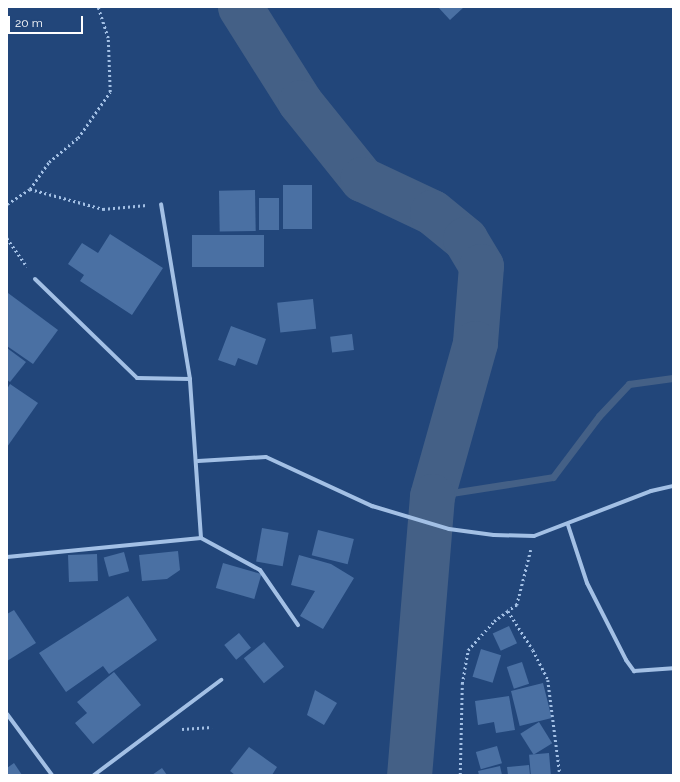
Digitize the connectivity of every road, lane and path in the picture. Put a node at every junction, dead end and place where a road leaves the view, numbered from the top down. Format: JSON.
{"nodes":[{"id":1,"x":98,"y":7,"type":"edge"},
{"id":2,"x":30,"y":189,"type":"junction"},
{"id":3,"x":7,"y":204,"type":"edge"},
{"id":4,"x":161,"y":204,"type":"joint"},
{"id":5,"x":7,"y":238,"type":"edge"},
{"id":6,"x":35,"y":279,"type":"joint"},
{"id":7,"x":190,"y":379,"type":"junction"},
{"id":8,"x":198,"y":461,"type":"junction"},
{"id":9,"x":673,"y":486,"type":"edge"},
{"id":10,"x":568,"y":526,"type":"junction"},
{"id":11,"x":534,"y":536,"type":"junction"},
{"id":12,"x":201,"y":538,"type":"junction"},
{"id":13,"x":7,"y":558,"type":"edge"},
{"id":14,"x":508,"y":611,"type":"junction"},
{"id":15,"x":298,"y":625,"type":"dead end"},
{"id":16,"x":673,"y":668,"type":"edge"},
{"id":17,"x":221,"y":680,"type":"dead end"},
{"id":18,"x":7,"y":714,"type":"edge"},
{"id":19,"x":52,"y":775,"type":"edge"},
{"id":20,"x":94,"y":775,"type":"edge"},
{"id":21,"x":460,"y":775,"type":"edge"},
{"id":22,"x":560,"y":775,"type":"edge"}],
"edges":[{"from":1,"to":2,"type":"path"},
{"from":2,"to":3,"type":"path"},
{"from":2,"to":4,"type":"path"},
{"from":4,"to":7,"type":"street"},
{"from":5,"to":6,"type":"path"},
{"from":6,"to":7,"type":"street"},
{"from":7,"to":8,"type":"street"},
{"from":8,"to":11,"type":"street"},
{"from":8,"to":12,"type":"street"},
{"from":9,"to":10,"type":"street"},
{"from":10,"to":11,"type":"street"},
{"from":10,"to":16,"type":"street"},
{"from":11,"to":14,"type":"path"},
{"from":12,"to":13,"type":"street"},
{"from":12,"to":15,"type":"street"},
{"from":14,"to":21,"type":"path"},
{"from":14,"to":22,"type":"path"},
{"from":17,"to":20,"type":"street"},
{"from":18,"to":19,"type":"street"}]}
